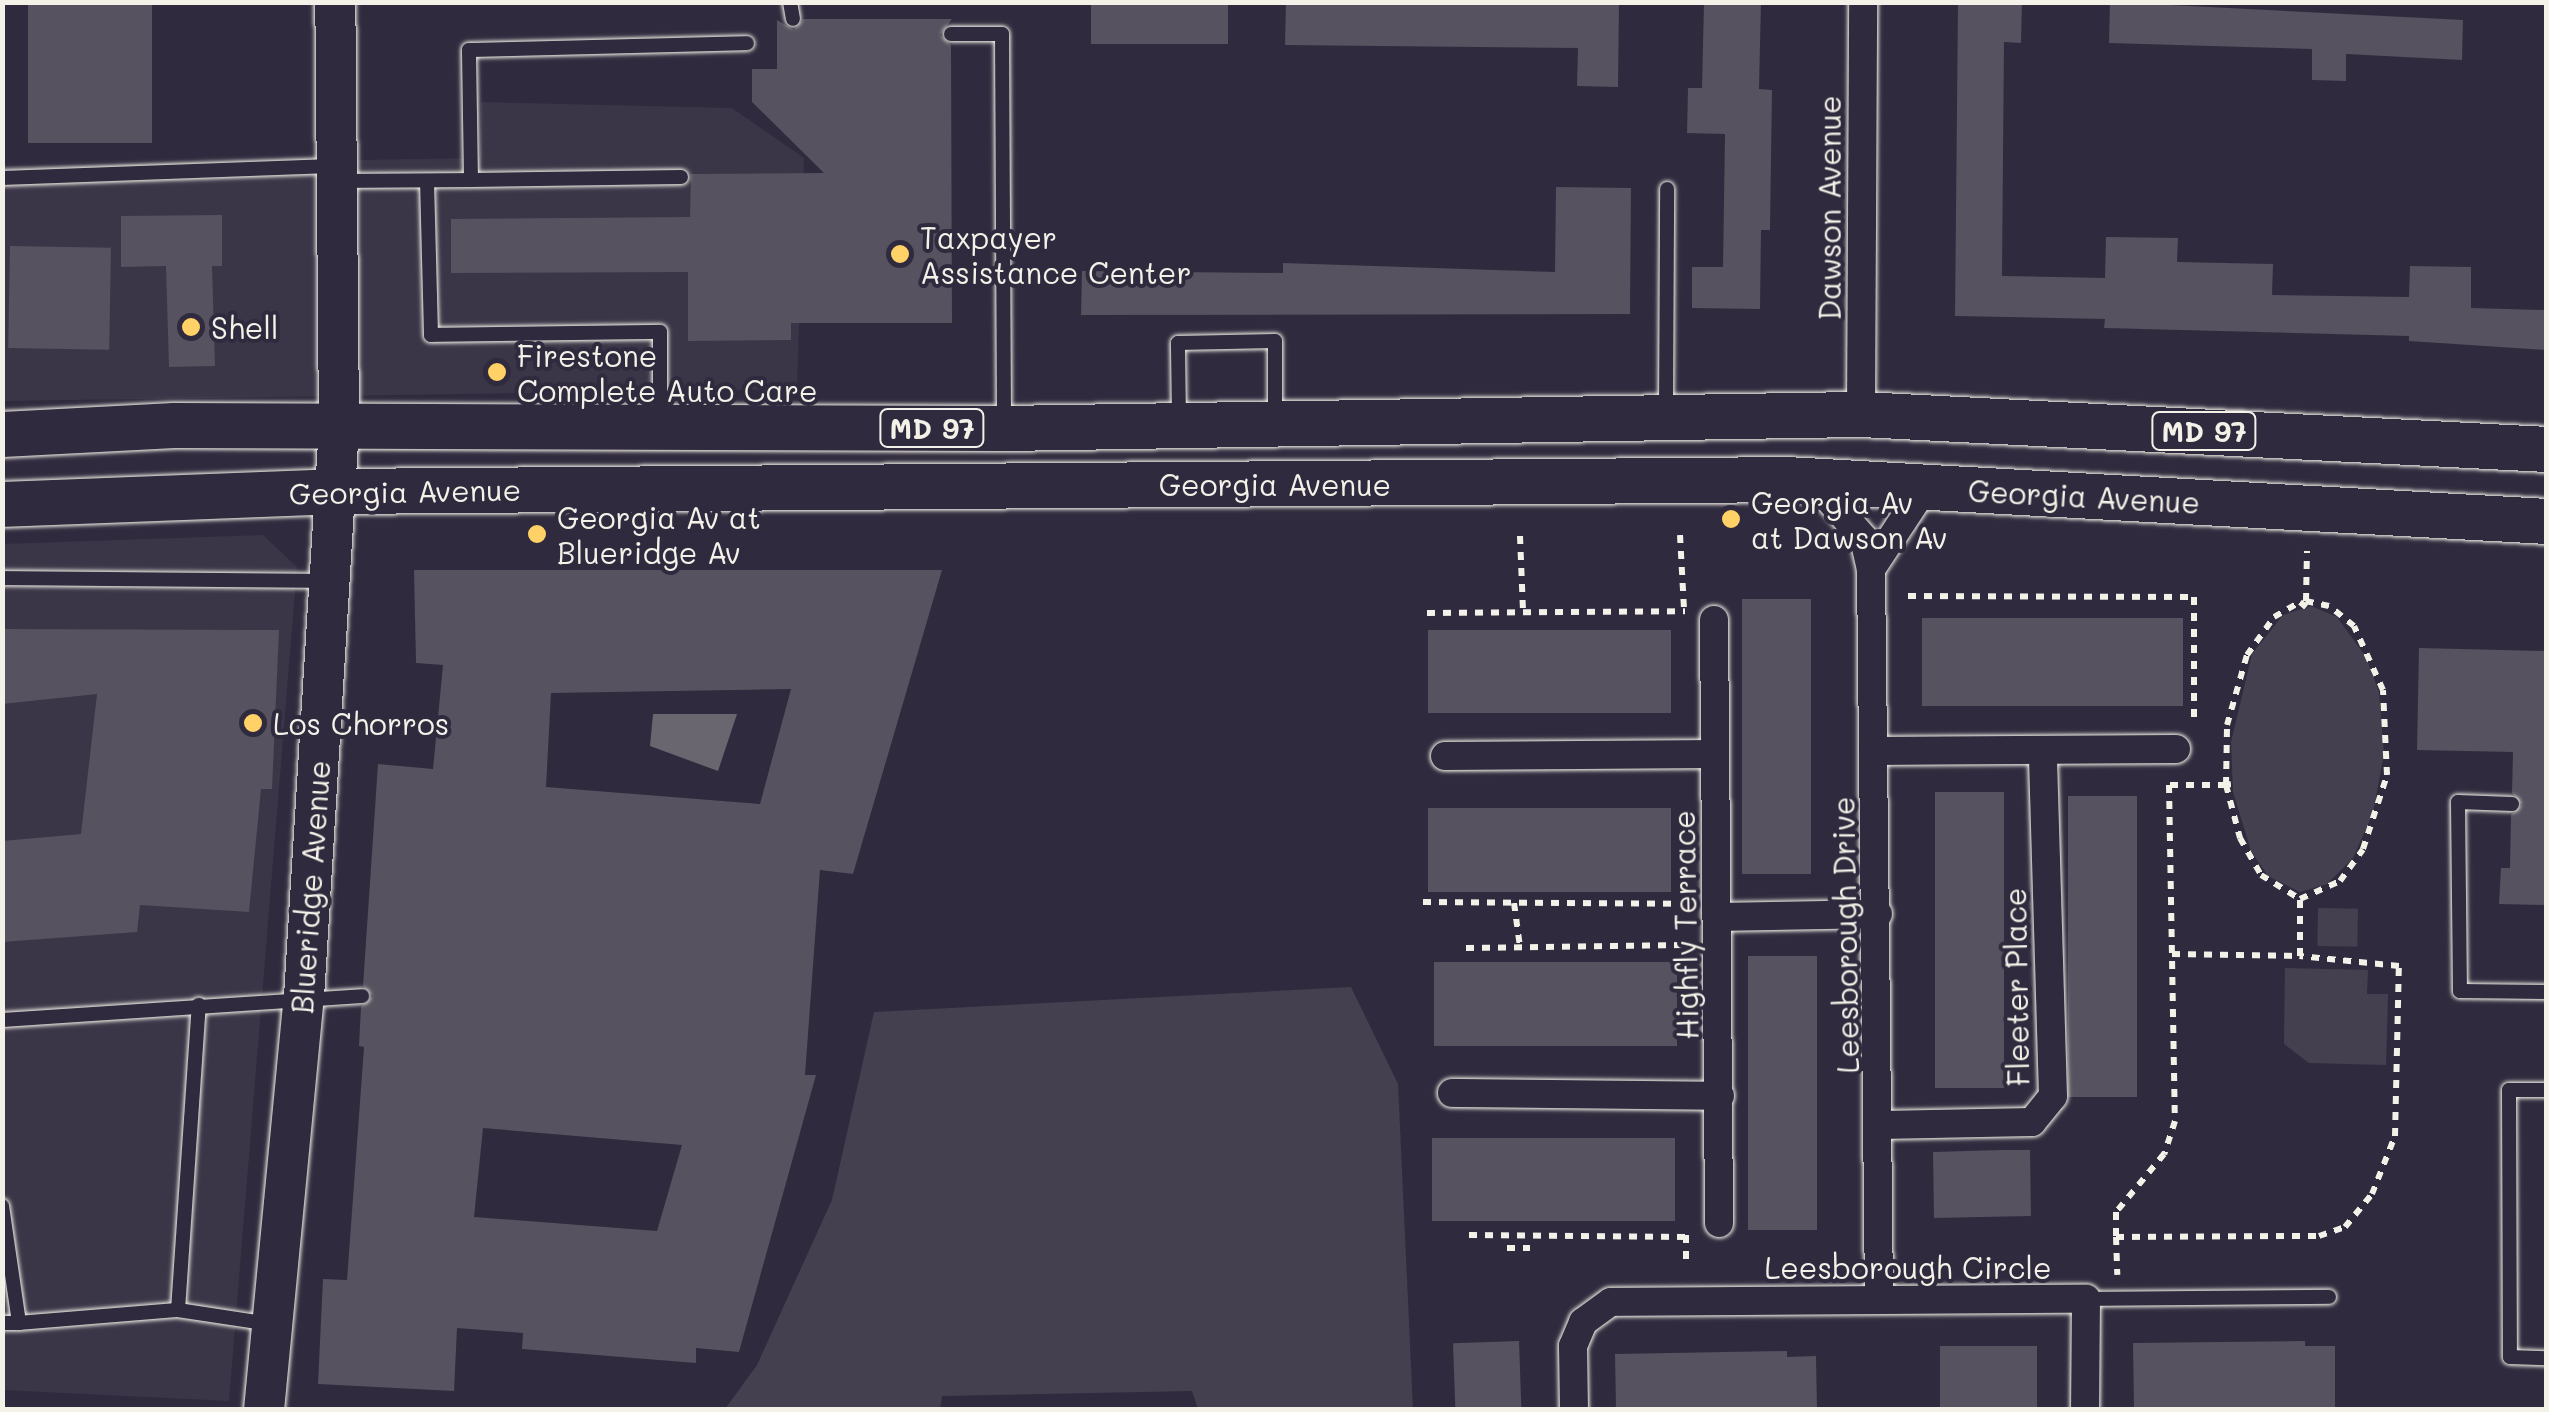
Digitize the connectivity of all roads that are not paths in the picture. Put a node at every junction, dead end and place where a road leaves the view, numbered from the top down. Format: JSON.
{"nodes":[{"id":1,"x":335,"y":2,"type":"edge"},
{"id":2,"x":790,"y":2,"type":"edge"},
{"id":3,"x":1863,"y":2,"type":"edge"},
{"id":4,"x":793,"y":20,"type":"dead end"},
{"id":5,"x":952,"y":34,"type":"dead end"},
{"id":6,"x":747,"y":43,"type":"dead end"},
{"id":7,"x":338,"y":174,"type":"junction"},
{"id":8,"x":681,"y":177,"type":"dead end"},
{"id":9,"x":2,"y":178,"type":"edge"},
{"id":10,"x":426,"y":180,"type":"junction"},
{"id":11,"x":471,"y":180,"type":"junction"},
{"id":12,"x":1667,"y":189,"type":"dead end"},
{"id":13,"x":1861,"y":414,"type":"junction"},
{"id":14,"x":1666,"y":416,"type":"junction"},
{"id":15,"x":1275,"y":423,"type":"junction"},
{"id":16,"x":1179,"y":425,"type":"junction"},
{"id":17,"x":340,"y":426,"type":"junction"},
{"id":18,"x":1004,"y":428,"type":"junction"},
{"id":19,"x":660,"y":429,"type":"junction"},
{"id":20,"x":2,"y":434,"type":"edge"},
{"id":21,"x":2546,"y":450,"type":"edge"},
{"id":22,"x":1762,"y":480,"type":"junction"},
{"id":23,"x":1814,"y":482,"type":"junction"},
{"id":24,"x":1926,"y":487,"type":"junction"},
{"id":25,"x":336,"y":490,"type":"junction"},
{"id":26,"x":2,"y":504,"type":"edge"},
{"id":27,"x":2546,"y":520,"type":"edge"},
{"id":28,"x":1871,"y":570,"type":"junction"},
{"id":29,"x":2,"y":578,"type":"edge"},
{"id":30,"x":330,"y":581,"type":"junction"},
{"id":31,"x":1714,"y":620,"type":"dead end"},
{"id":32,"x":2188,"y":748,"type":"road end"},
{"id":33,"x":2043,"y":750,"type":"junction"},
{"id":34,"x":1873,"y":752,"type":"junction"},
{"id":35,"x":1715,"y":754,"type":"junction"},
{"id":36,"x":1444,"y":756,"type":"dead end"},
{"id":37,"x":2512,"y":804,"type":"dead end"},
{"id":38,"x":1878,"y":914,"type":"junction"},
{"id":39,"x":1718,"y":917,"type":"junction"},
{"id":40,"x":2546,"y":992,"type":"edge"},
{"id":41,"x":362,"y":996,"type":"dead end"},
{"id":42,"x":304,"y":997,"type":"junction"},
{"id":43,"x":198,"y":1005,"type":"junction"},
{"id":44,"x":2,"y":1020,"type":"edge"},
{"id":45,"x":2546,"y":1090,"type":"edge"},
{"id":46,"x":1452,"y":1093,"type":"dead end"},
{"id":47,"x":1720,"y":1096,"type":"junction"},
{"id":48,"x":1880,"y":1125,"type":"junction"},
{"id":49,"x":2,"y":1206,"type":"edge"},
{"id":50,"x":1719,"y":1223,"type":"dead end"},
{"id":51,"x":2329,"y":1297,"type":"dead end"},
{"id":52,"x":2086,"y":1299,"type":"junction"},
{"id":53,"x":1879,"y":1300,"type":"junction"},
{"id":54,"x":178,"y":1310,"type":"junction"},
{"id":55,"x":2,"y":1323,"type":"edge"},
{"id":56,"x":19,"y":1323,"type":"junction"},
{"id":57,"x":273,"y":1324,"type":"junction"},
{"id":58,"x":2546,"y":1358,"type":"edge"},
{"id":59,"x":264,"y":1410,"type":"edge"},
{"id":60,"x":1574,"y":1410,"type":"edge"},
{"id":61,"x":2084,"y":1410,"type":"edge"}],
"edges":[{"from":1,"to":7,"type":"street","name":"Blueridge Avenue"},
{"from":2,"to":4,"type":"lane"},
{"from":3,"to":13,"type":"street","name":"Dawson Avenue"},
{"from":5,"to":18,"type":"lane"},
{"from":6,"to":11,"type":"lane"},
{"from":7,"to":9,"type":"lane"},
{"from":7,"to":10,"type":"lane"},
{"from":7,"to":17,"type":"street","name":"Blueridge Avenue"},
{"from":8,"to":11,"type":"lane"},
{"from":10,"to":11,"type":"lane"},
{"from":10,"to":19,"type":"lane"},
{"from":12,"to":14,"type":"lane"},
{"from":13,"to":14,"type":"main road","name":"Georgia Avenue","number":"MD 97"},
{"from":13,"to":21,"type":"main road","name":"Georgia Avenue","number":"MD 97"},
{"from":13,"to":22,"type":"main road"},
{"from":13,"to":24,"type":"main road"},
{"from":14,"to":15,"type":"main road","name":"Georgia Avenue","number":"MD 97"},
{"from":15,"to":16,"type":"main road","name":"Georgia Avenue","number":"MD 97"},
{"from":15,"to":16,"type":"lane"},
{"from":16,"to":18,"type":"main road","name":"Georgia Avenue","number":"MD 97"},
{"from":17,"to":19,"type":"main road","name":"Georgia Avenue","number":"MD 97"},
{"from":17,"to":20,"type":"main road","name":"Georgia Avenue","number":"MD 97"},
{"from":17,"to":25,"type":"street","name":"Blueridge Avenue"},
{"from":18,"to":19,"type":"main road","name":"Georgia Avenue","number":"MD 97"},
{"from":22,"to":23,"type":"main road","name":"Georgia Avenue","number":"MD 97"},
{"from":22,"to":25,"type":"main road","name":"Georgia Avenue","number":"MD 97"},
{"from":23,"to":24,"type":"main road","name":"Georgia Avenue","number":"MD 97"},
{"from":23,"to":28,"type":"street","name":"Leesborough Drive"},
{"from":24,"to":27,"type":"main road","name":"Georgia Avenue","number":"MD 97"},
{"from":24,"to":28,"type":"street"},
{"from":25,"to":26,"type":"main road","name":"Georgia Avenue","number":"MD 97"},
{"from":25,"to":30,"type":"street","name":"Blueridge Avenue"},
{"from":28,"to":34,"type":"street","name":"Leesborough Drive"},
{"from":29,"to":30,"type":"lane"},
{"from":30,"to":42,"type":"street","name":"Blueridge Avenue"},
{"from":31,"to":35,"type":"street","name":"Highfly Terrace"},
{"from":32,"to":33,"type":"street"},
{"from":33,"to":34,"type":"street"},
{"from":33,"to":48,"type":"street","name":"Fleeter Place"},
{"from":34,"to":38,"type":"street","name":"Leesborough Drive"},
{"from":35,"to":36,"type":"street"},
{"from":35,"to":39,"type":"street","name":"Highfly Terrace"},
{"from":37,"to":40,"type":"lane"},
{"from":38,"to":39,"type":"street"},
{"from":38,"to":48,"type":"street","name":"Leesborough Drive"},
{"from":39,"to":47,"type":"street","name":"Highfly Terrace"},
{"from":41,"to":42,"type":"lane"},
{"from":42,"to":43,"type":"lane"},
{"from":42,"to":57,"type":"street","name":"Blueridge Avenue"},
{"from":43,"to":44,"type":"lane"},
{"from":43,"to":54,"type":"lane"},
{"from":45,"to":58,"type":"lane"},
{"from":46,"to":47,"type":"street"},
{"from":47,"to":50,"type":"street","name":"Highfly Terrace"},
{"from":48,"to":53,"type":"street","name":"Leesborough Drive"},
{"from":49,"to":56,"type":"lane"},
{"from":51,"to":52,"type":"lane","name":"Leesborough Circle"},
{"from":52,"to":53,"type":"street","name":"Leesborough Circle"},
{"from":52,"to":61,"type":"street"},
{"from":53,"to":60,"type":"street","name":"Leesborough Circle"},
{"from":54,"to":56,"type":"lane"},
{"from":54,"to":57,"type":"lane"},
{"from":55,"to":56,"type":"lane"},
{"from":57,"to":59,"type":"street","name":"Blueridge Avenue"}]}
